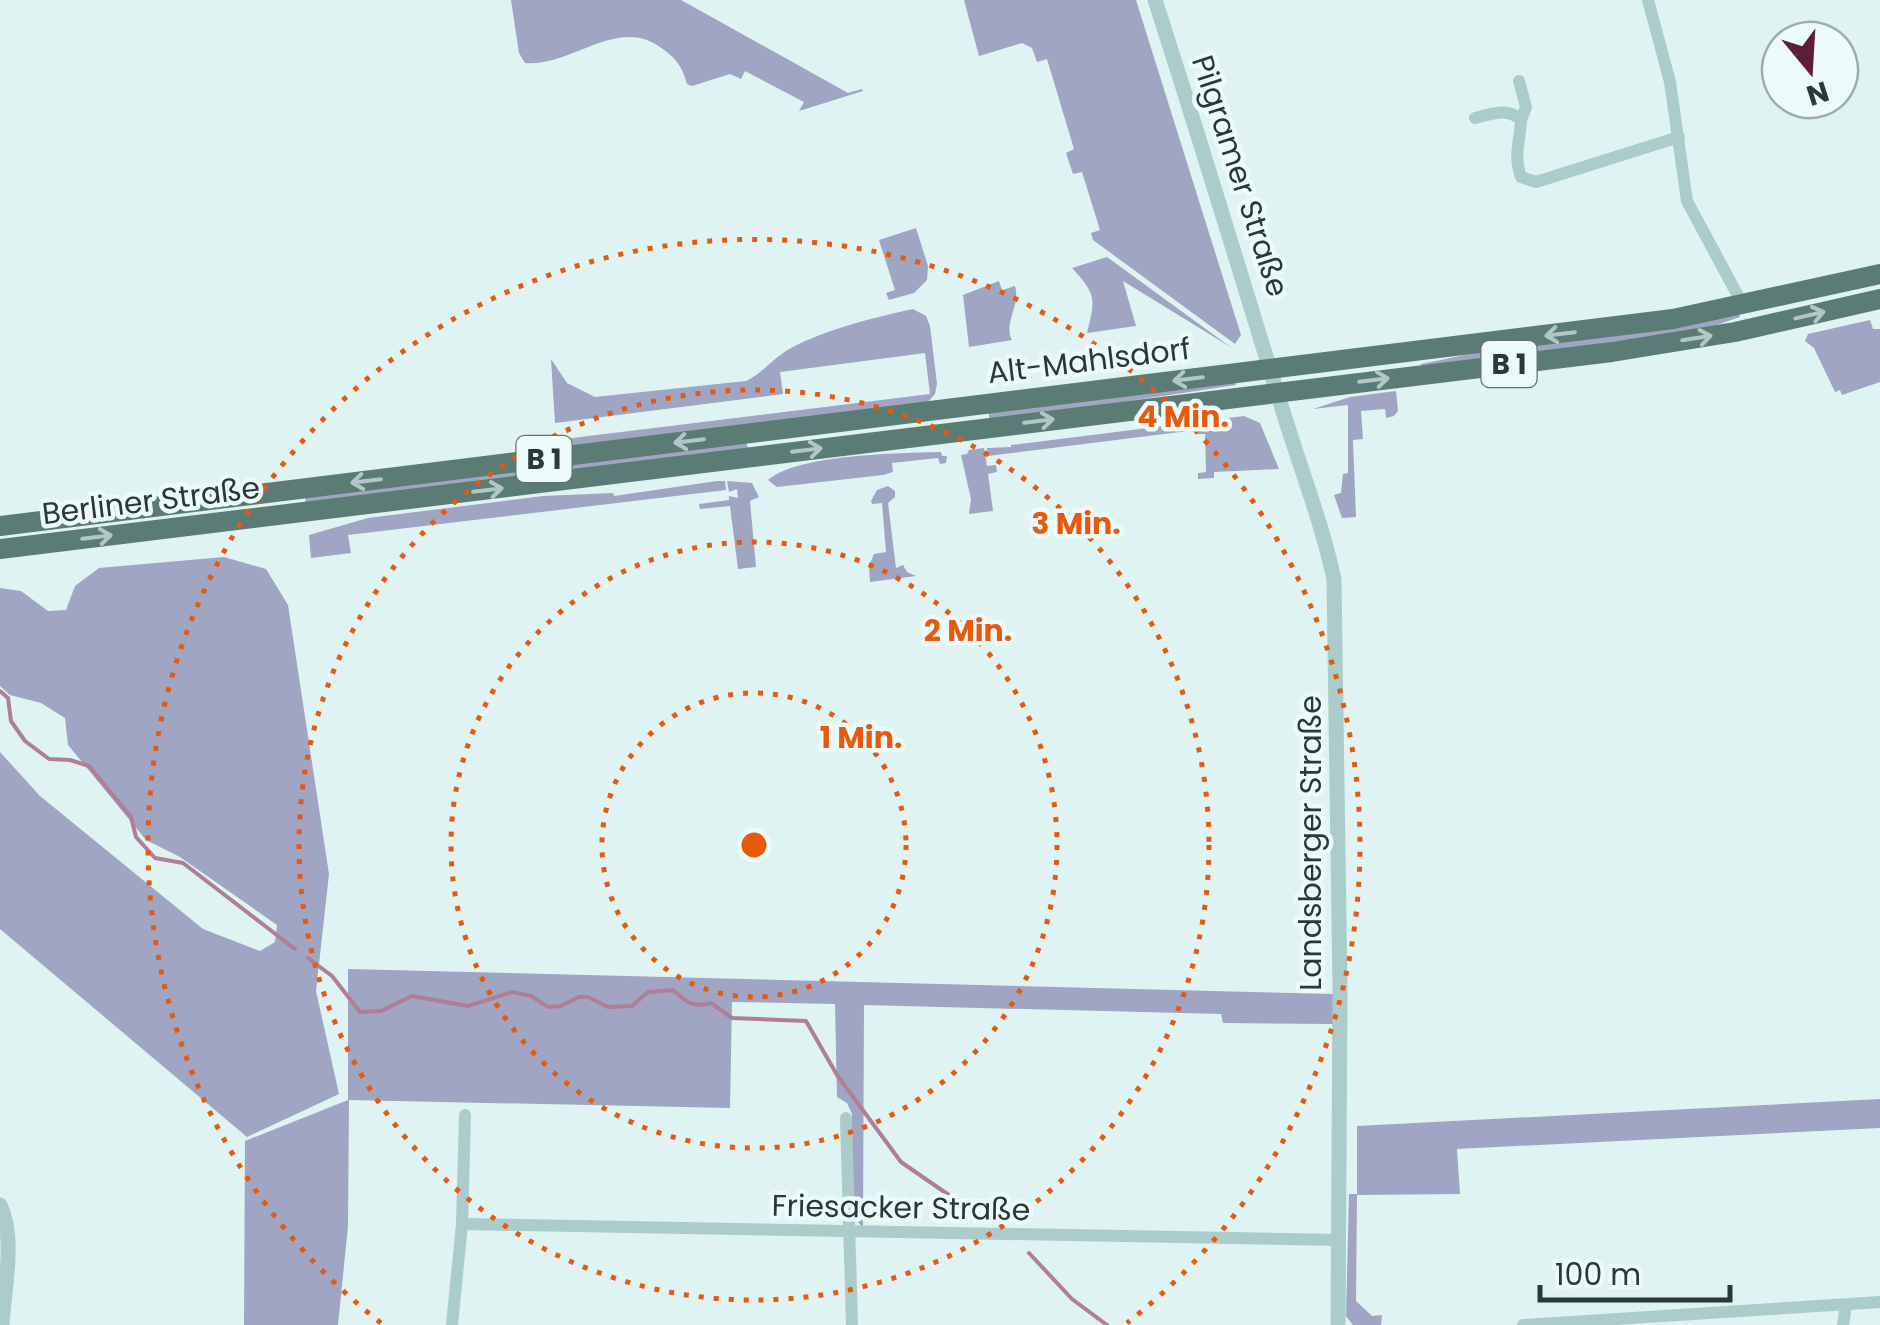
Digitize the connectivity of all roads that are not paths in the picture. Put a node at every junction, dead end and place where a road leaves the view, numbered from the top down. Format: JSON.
{"nodes":[{"id":1,"x":1155,"y":0,"type":"edge"},
{"id":2,"x":1648,"y":0,"type":"edge"},
{"id":3,"x":1519,"y":81,"type":"dead end"},
{"id":4,"x":1475,"y":118,"type":"dead end"},
{"id":5,"x":1520,"y":120,"type":"junction"},
{"id":6,"x":1679,"y":137,"type":"junction"},
{"id":7,"x":1880,"y":274,"type":"edge"},
{"id":8,"x":1880,"y":299,"type":"edge"},
{"id":9,"x":1741,"y":306,"type":"junction"},
{"id":10,"x":1271,"y":370,"type":"junction"},
{"id":11,"x":1278,"y":392,"type":"junction"},
{"id":12,"x":303,"y":489,"type":"joint"},
{"id":13,"x":309,"y":512,"type":"joint"},
{"id":14,"x":0,"y":526,"type":"edge"},
{"id":15,"x":0,"y":550,"type":"edge"},
{"id":16,"x":465,"y":1115,"type":"dead end"},
{"id":17,"x":846,"y":1118,"type":"dead end"},
{"id":18,"x":0,"y":1205,"type":"edge"},
{"id":19,"x":462,"y":1224,"type":"junction"},
{"id":20,"x":851,"y":1232,"type":"junction"},
{"id":21,"x":1339,"y":1240,"type":"junction"},
{"id":22,"x":1880,"y":1302,"type":"edge"},
{"id":23,"x":1846,"y":1305,"type":"junction"},
{"id":24,"x":1588,"y":1323,"type":"edge"},
{"id":25,"x":2,"y":1325,"type":"edge"},
{"id":26,"x":452,"y":1325,"type":"edge"},
{"id":27,"x":852,"y":1325,"type":"edge"},
{"id":28,"x":1338,"y":1325,"type":"edge"},
{"id":29,"x":1523,"y":1325,"type":"edge"},
{"id":30,"x":1842,"y":1325,"type":"edge"}],
"edges":[{"from":1,"to":10,"type":"street","name":"Pilgramer Straße"},
{"from":2,"to":6,"type":"street"},
{"from":3,"to":5,"type":"street"},
{"from":4,"to":5,"type":"street"},
{"from":5,"to":6,"type":"street"},
{"from":6,"to":9,"type":"street"},
{"from":7,"to":9,"type":"main road","name":"Alt-Mahlsdorf","number":"B 1"},
{"from":11,"to":8,"type":"main road","name":"Alt-Mahlsdorf","number":"B 1","one_way":true},
{"from":9,"to":10,"type":"main road","name":"Alt-Mahlsdorf","number":"B 1","one_way":true},
{"from":10,"to":11,"type":"street","name":"Landsberger Straße"},
{"from":10,"to":12,"type":"main road","name":"Alt-Mahlsdorf","number":"B 1","one_way":true},
{"from":13,"to":11,"type":"main road","name":"Alt-Mahlsdorf","number":"B 1","one_way":true},
{"from":11,"to":21,"type":"street","name":"Landsberger Straße"},
{"from":12,"to":14,"type":"main road","name":"Berliner Straße","number":"B 1"},
{"from":15,"to":13,"type":"main road","name":"Berliner Straße","number":"B 1","one_way":true},
{"from":16,"to":19,"type":"street"},
{"from":17,"to":20,"type":"street"},
{"from":18,"to":25,"type":"street"},
{"from":19,"to":20,"type":"street","name":"Friesacker Straße"},
{"from":19,"to":26,"type":"street"},
{"from":20,"to":21,"type":"street","name":"Friesacker Straße"},
{"from":20,"to":27,"type":"street"},
{"from":21,"to":28,"type":"street","name":"Landsberger Straße"},
{"from":22,"to":23,"type":"street"},
{"from":23,"to":24,"type":"street"},
{"from":23,"to":30,"type":"street"},
{"from":24,"to":29,"type":"street"}]}
